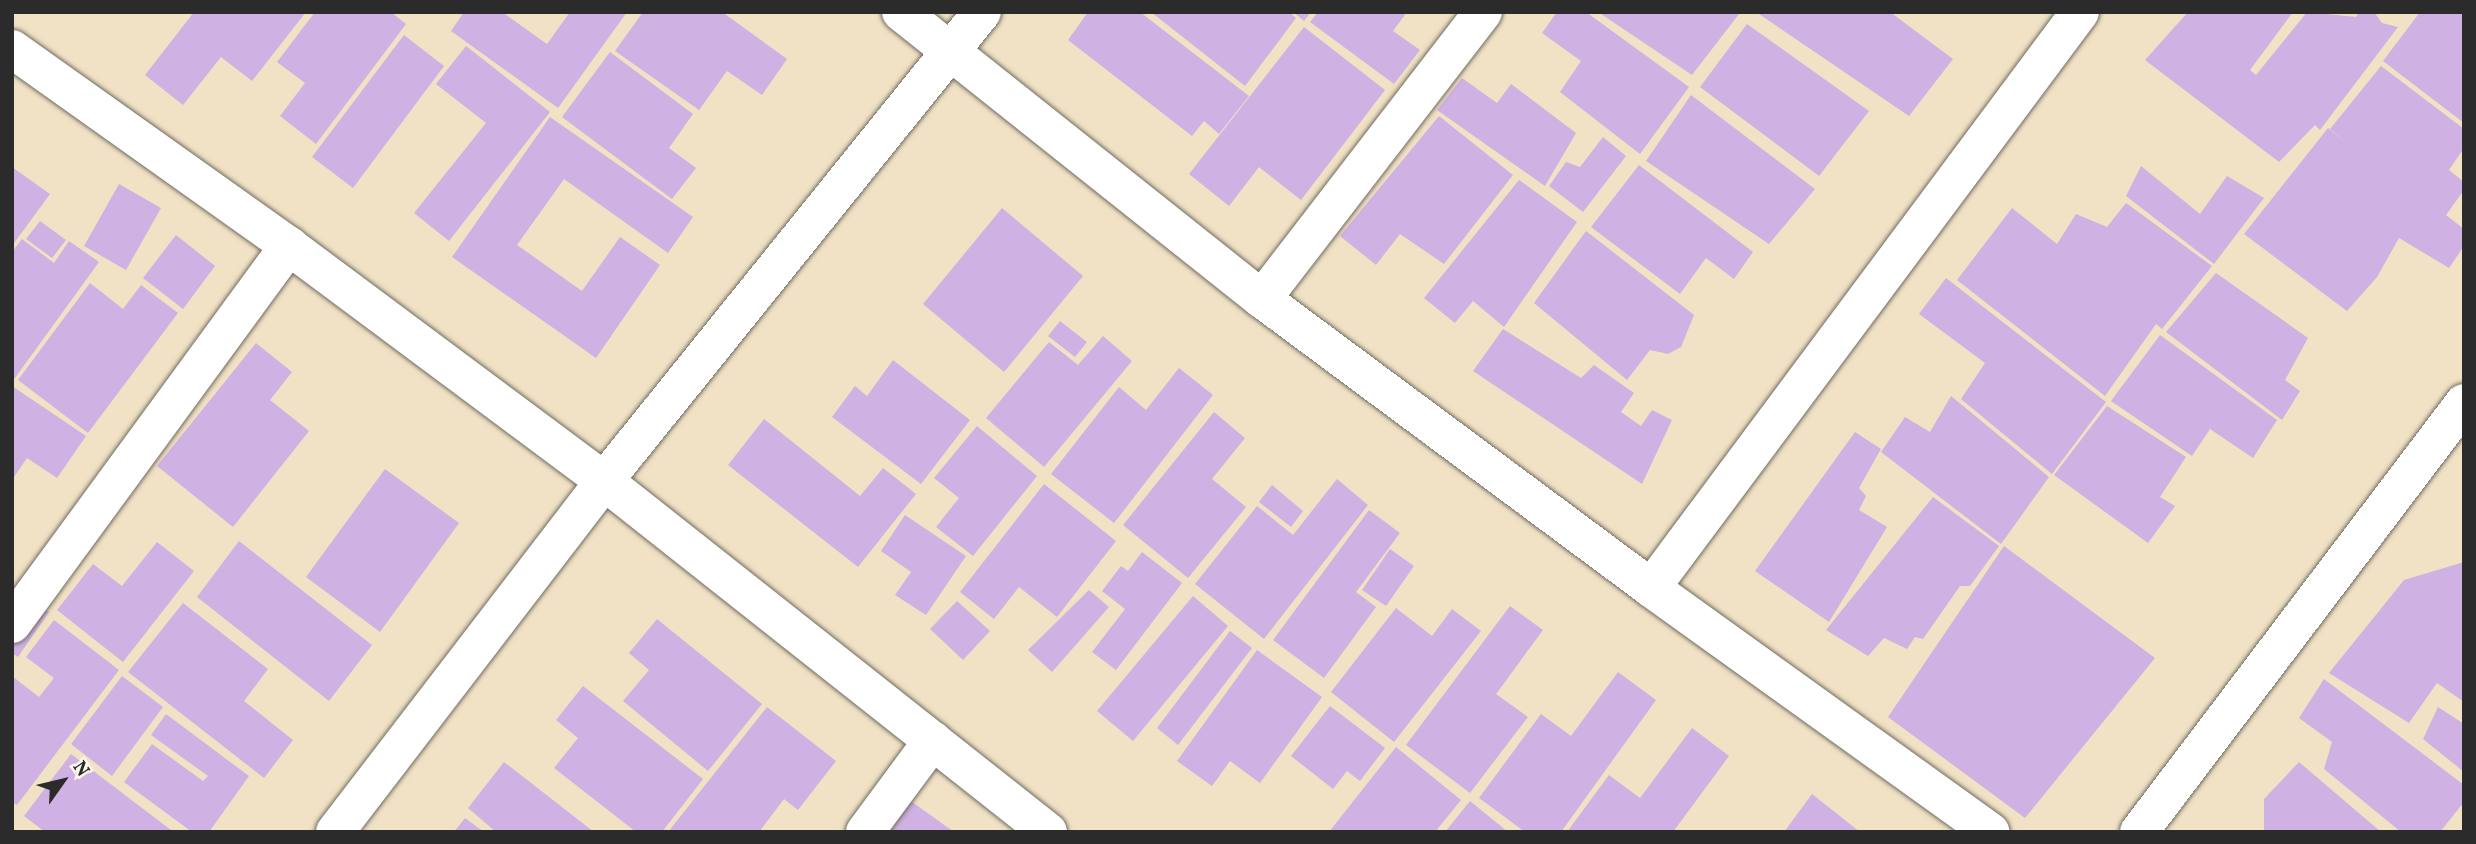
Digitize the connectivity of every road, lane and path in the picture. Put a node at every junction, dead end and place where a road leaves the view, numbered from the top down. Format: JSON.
{"nodes":[{"id":1,"x":901,"y":12,"type":"edge"},
{"id":2,"x":982,"y":12,"type":"edge"},
{"id":3,"x":1483,"y":12,"type":"edge"},
{"id":4,"x":2080,"y":12,"type":"edge"},
{"id":5,"x":12,"y":49,"type":"edge"},
{"id":6,"x":952,"y":50,"type":"junction"},
{"id":7,"x":289,"y":247,"type":"junction"},
{"id":8,"x":1262,"y":299,"type":"junction"},
{"id":9,"x":2464,"y":403,"type":"edge"},
{"id":10,"x":604,"y":481,"type":"junction"},
{"id":11,"x":1651,"y":588,"type":"junction"},
{"id":12,"x":12,"y":624,"type":"edge"},
{"id":13,"x":933,"y":740,"type":"junction"},
{"id":14,"x":335,"y":832,"type":"edge"},
{"id":15,"x":865,"y":832,"type":"edge"},
{"id":16,"x":1048,"y":832,"type":"edge"},
{"id":17,"x":1990,"y":832,"type":"edge"},
{"id":18,"x":2139,"y":832,"type":"edge"}],
"edges":[{"from":1,"to":6,"type":"street"},
{"from":2,"to":6,"type":"street"},
{"from":3,"to":8,"type":"street"},
{"from":4,"to":11,"type":"street"},
{"from":5,"to":7,"type":"street"},
{"from":6,"to":8,"type":"street"},
{"from":6,"to":10,"type":"street"},
{"from":7,"to":10,"type":"street"},
{"from":7,"to":12,"type":"street"},
{"from":8,"to":11,"type":"street"},
{"from":9,"to":18,"type":"street"},
{"from":10,"to":13,"type":"street"},
{"from":10,"to":14,"type":"street"},
{"from":11,"to":17,"type":"street"},
{"from":13,"to":15,"type":"street"},
{"from":13,"to":16,"type":"street"}]}
